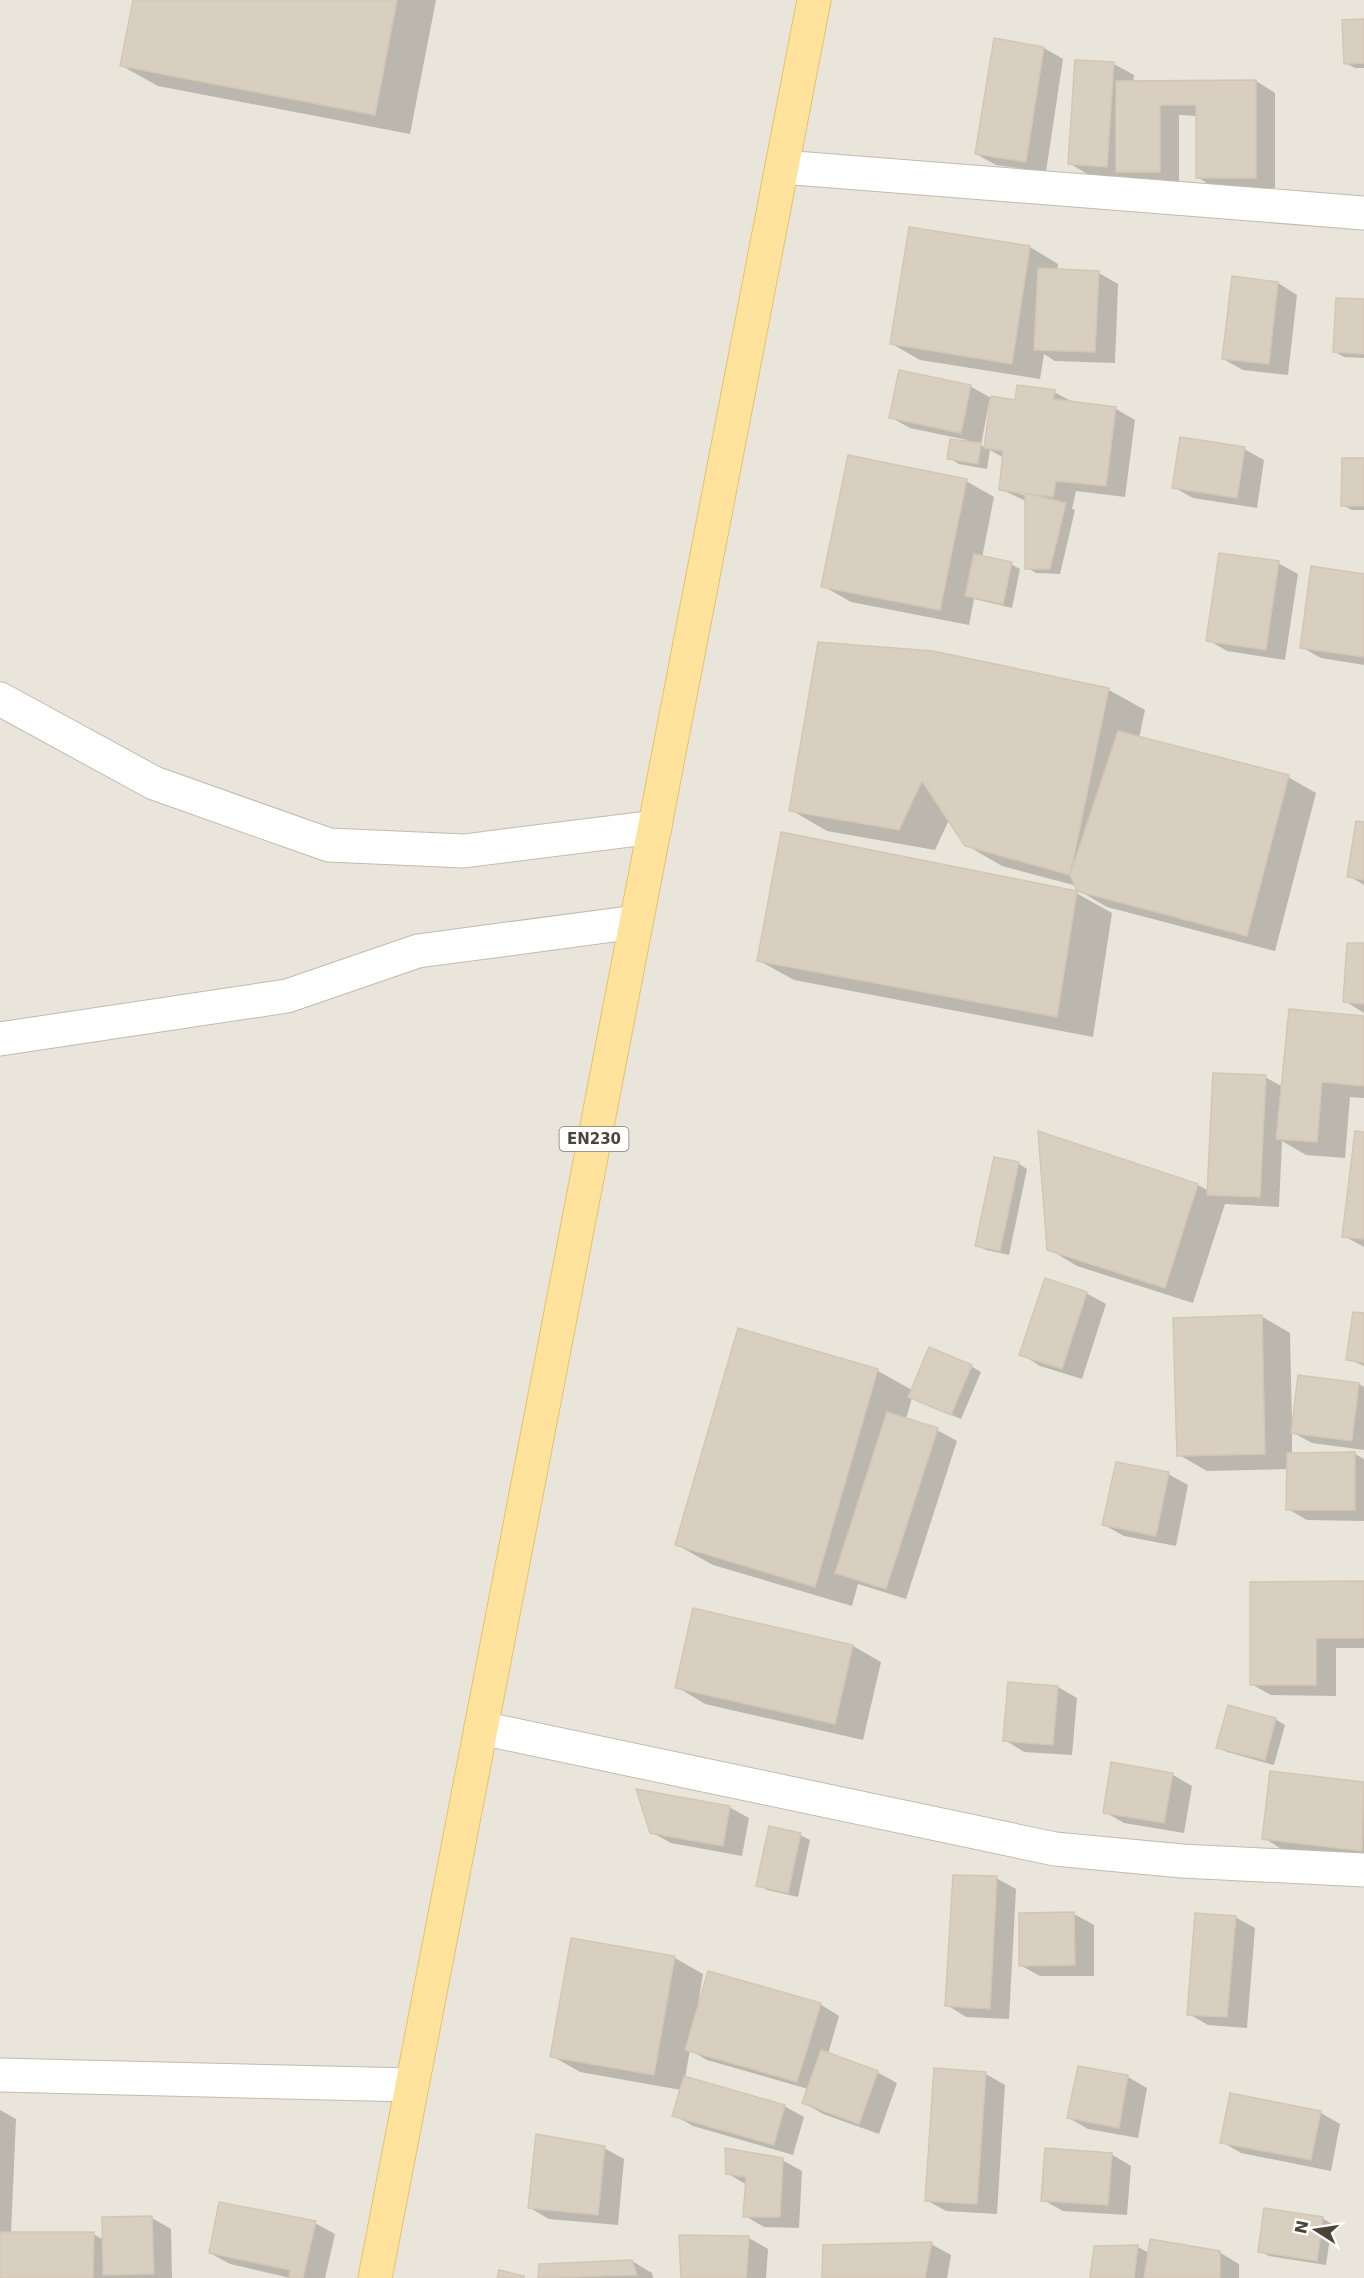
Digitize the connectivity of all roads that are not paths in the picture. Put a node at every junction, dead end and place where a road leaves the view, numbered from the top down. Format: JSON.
{"nodes":[{"id":1,"x":814,"y":0,"type":"edge"},
{"id":2,"x":782,"y":167,"type":"junction"},
{"id":3,"x":1364,"y":213,"type":"edge"},
{"id":4,"x":0,"y":699,"type":"edge"},
{"id":5,"x":655,"y":827,"type":"junction"},
{"id":6,"x":636,"y":922,"type":"junction"},
{"id":7,"x":0,"y":1039,"type":"edge"},
{"id":8,"x":481,"y":1728,"type":"junction"},
{"id":9,"x":1364,"y":1870,"type":"edge"},
{"id":10,"x":0,"y":2075,"type":"edge"},
{"id":11,"x":411,"y":2085,"type":"junction"},
{"id":12,"x":375,"y":2278,"type":"edge"}],
"edges":[{"from":1,"to":2,"type":"main road","number":"EN230"},
{"from":2,"to":3,"type":"street"},
{"from":2,"to":5,"type":"main road","number":"EN230"},
{"from":4,"to":5,"type":"street"},
{"from":5,"to":6,"type":"main road","number":"EN230"},
{"from":6,"to":7,"type":"street"},
{"from":6,"to":8,"type":"main road","number":"EN230"},
{"from":8,"to":9,"type":"street"},
{"from":8,"to":11,"type":"main road","number":"EN230"},
{"from":10,"to":11,"type":"street"},
{"from":11,"to":12,"type":"main road","number":"EN230"}]}
